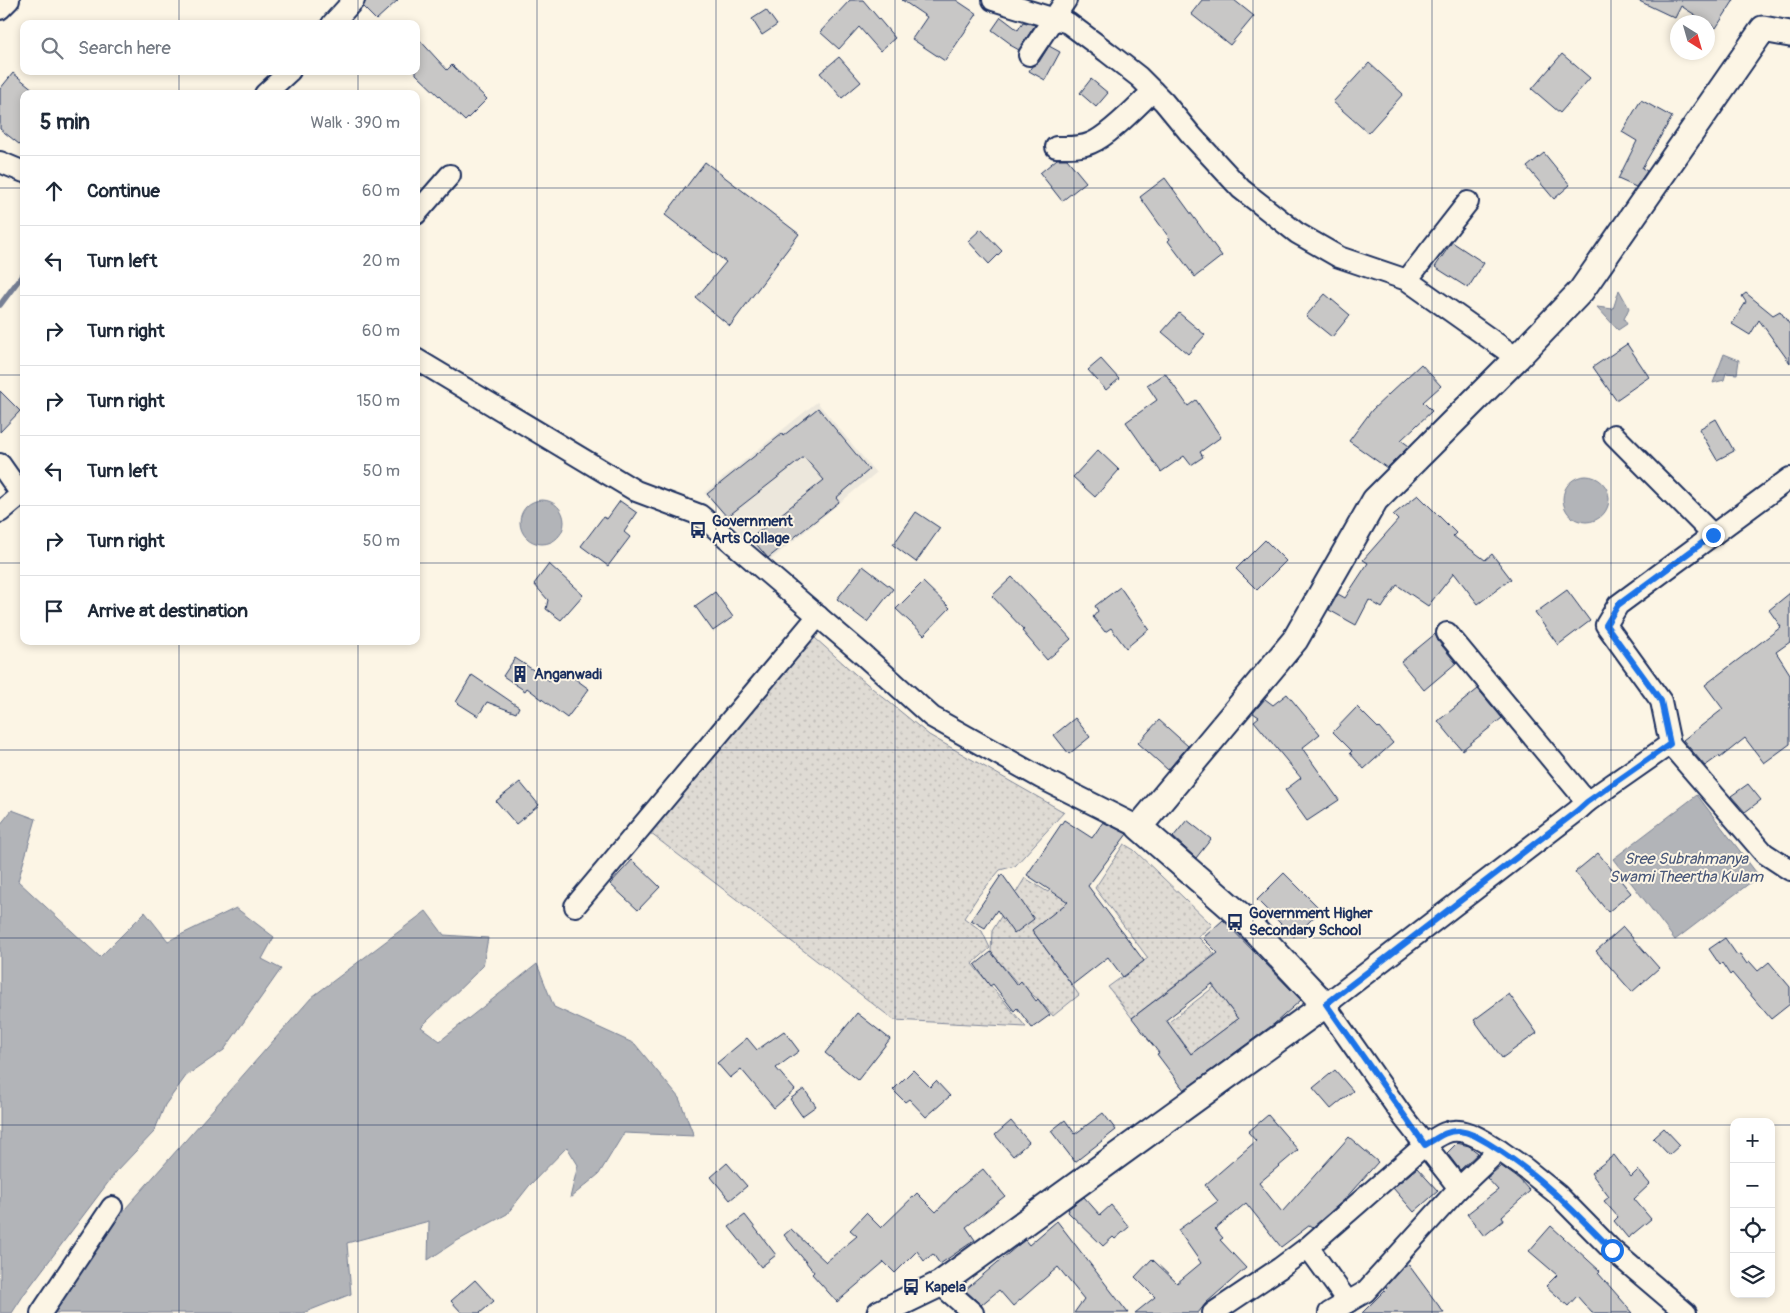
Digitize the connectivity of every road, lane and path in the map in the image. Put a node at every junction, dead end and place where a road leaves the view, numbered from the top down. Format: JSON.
{"nodes":[{"id":1,"x":9,"y":0,"type":"edge"},
{"id":2,"x":354,"y":0,"type":"edge"},
{"id":3,"x":993,"y":0,"type":"edge"},
{"id":4,"x":1066,"y":0,"type":"edge"},
{"id":5,"x":0,"y":9,"type":"edge"},
{"id":6,"x":1054,"y":18,"type":"junction"},
{"id":7,"x":336,"y":20,"type":"edge"},
{"id":8,"x":1790,"y":34,"type":"edge"},
{"id":9,"x":1029,"y":55,"type":"dead end"},
{"id":10,"x":286,"y":75,"type":"edge"},
{"id":11,"x":270,"y":90,"type":"edge"},
{"id":12,"x":1153,"y":90,"type":"junction"},
{"id":13,"x":1056,"y":147,"type":"dead end"},
{"id":14,"x":0,"y":162,"type":"edge"},
{"id":15,"x":20,"y":170,"type":"edge"},
{"id":16,"x":450,"y":175,"type":"dead end"},
{"id":17,"x":1468,"y":202,"type":"dead end"},
{"id":18,"x":420,"y":209,"type":"edge"},
{"id":19,"x":1407,"y":280,"type":"junction"},
{"id":20,"x":1517,"y":358,"type":"junction"},
{"id":21,"x":420,"y":361,"type":"edge"},
{"id":22,"x":1614,"y":435,"type":"dead end"},
{"id":23,"x":0,"y":464,"type":"edge"},
{"id":24,"x":1790,"y":478,"type":"edge"},
{"id":25,"x":20,"y":490,"type":"edge"},
{"id":26,"x":20,"y":495,"type":"edge"},
{"id":27,"x":0,"y":512,"type":"edge"},
{"id":28,"x":1713,"y":535,"type":"junction"},
{"id":29,"x":818,"y":616,"type":"junction"},
{"id":30,"x":1447,"y":633,"type":"dead end"},
{"id":31,"x":1670,"y":744,"type":"junction"},
{"id":32,"x":1587,"y":802,"type":"junction"},
{"id":33,"x":1139,"y":827,"type":"junction"},
{"id":34,"x":1790,"y":870,"type":"edge"},
{"id":35,"x":575,"y":906,"type":"dead end"},
{"id":36,"x":1326,"y":1004,"type":"junction"},
{"id":37,"x":1425,"y":1145,"type":"junction"},
{"id":38,"x":1499,"y":1150,"type":"junction"},
{"id":39,"x":1459,"y":1188,"type":"junction"},
{"id":40,"x":112,"y":1207,"type":"dead end"},
{"id":41,"x":1308,"y":1247,"type":"junction"},
{"id":42,"x":940,"y":1284,"type":"junction"},
{"id":43,"x":1348,"y":1302,"type":"junction"},
{"id":44,"x":883,"y":1312,"type":"edge"},
{"id":45,"x":41,"y":1313,"type":"edge"},
{"id":46,"x":973,"y":1313,"type":"edge"},
{"id":47,"x":1213,"y":1313,"type":"edge"},
{"id":48,"x":1329,"y":1313,"type":"edge"},
{"id":49,"x":1686,"y":1313,"type":"edge"}],
"edges":[{"from":1,"to":5,"type":"street"},
{"from":2,"to":7,"type":"street"},
{"from":3,"to":6,"type":"street"},
{"from":4,"to":6,"type":"street"},
{"from":6,"to":9,"type":"street"},
{"from":6,"to":12,"type":"street"},
{"from":8,"to":20,"type":"street"},
{"from":10,"to":11,"type":"street"},
{"from":12,"to":13,"type":"street"},
{"from":12,"to":19,"type":"street"},
{"from":14,"to":15,"type":"street"},
{"from":16,"to":18,"type":"street"},
{"from":17,"to":19,"type":"street"},
{"from":19,"to":20,"type":"street"},
{"from":20,"to":33,"type":"street"},
{"from":21,"to":29,"type":"street"},
{"from":22,"to":28,"type":"street"},
{"from":23,"to":25,"type":"street"},
{"from":24,"to":28,"type":"street"},
{"from":26,"to":27,"type":"street"},
{"from":28,"to":31,"type":"street"},
{"from":29,"to":33,"type":"street"},
{"from":29,"to":35,"type":"street"},
{"from":30,"to":32,"type":"street"},
{"from":31,"to":32,"type":"street"},
{"from":31,"to":34,"type":"street"},
{"from":32,"to":36,"type":"street"},
{"from":33,"to":36,"type":"street"},
{"from":36,"to":37,"type":"street"},
{"from":36,"to":42,"type":"street"},
{"from":37,"to":38,"type":"street"},
{"from":37,"to":39,"type":"street"},
{"from":37,"to":41,"type":"street"},
{"from":38,"to":39,"type":"street"},
{"from":38,"to":49,"type":"street"},
{"from":39,"to":43,"type":"street"},
{"from":40,"to":45,"type":"street"},
{"from":41,"to":43,"type":"street"},
{"from":41,"to":47,"type":"street"},
{"from":42,"to":44,"type":"street"},
{"from":42,"to":46,"type":"street"},
{"from":43,"to":48,"type":"street"}]}
